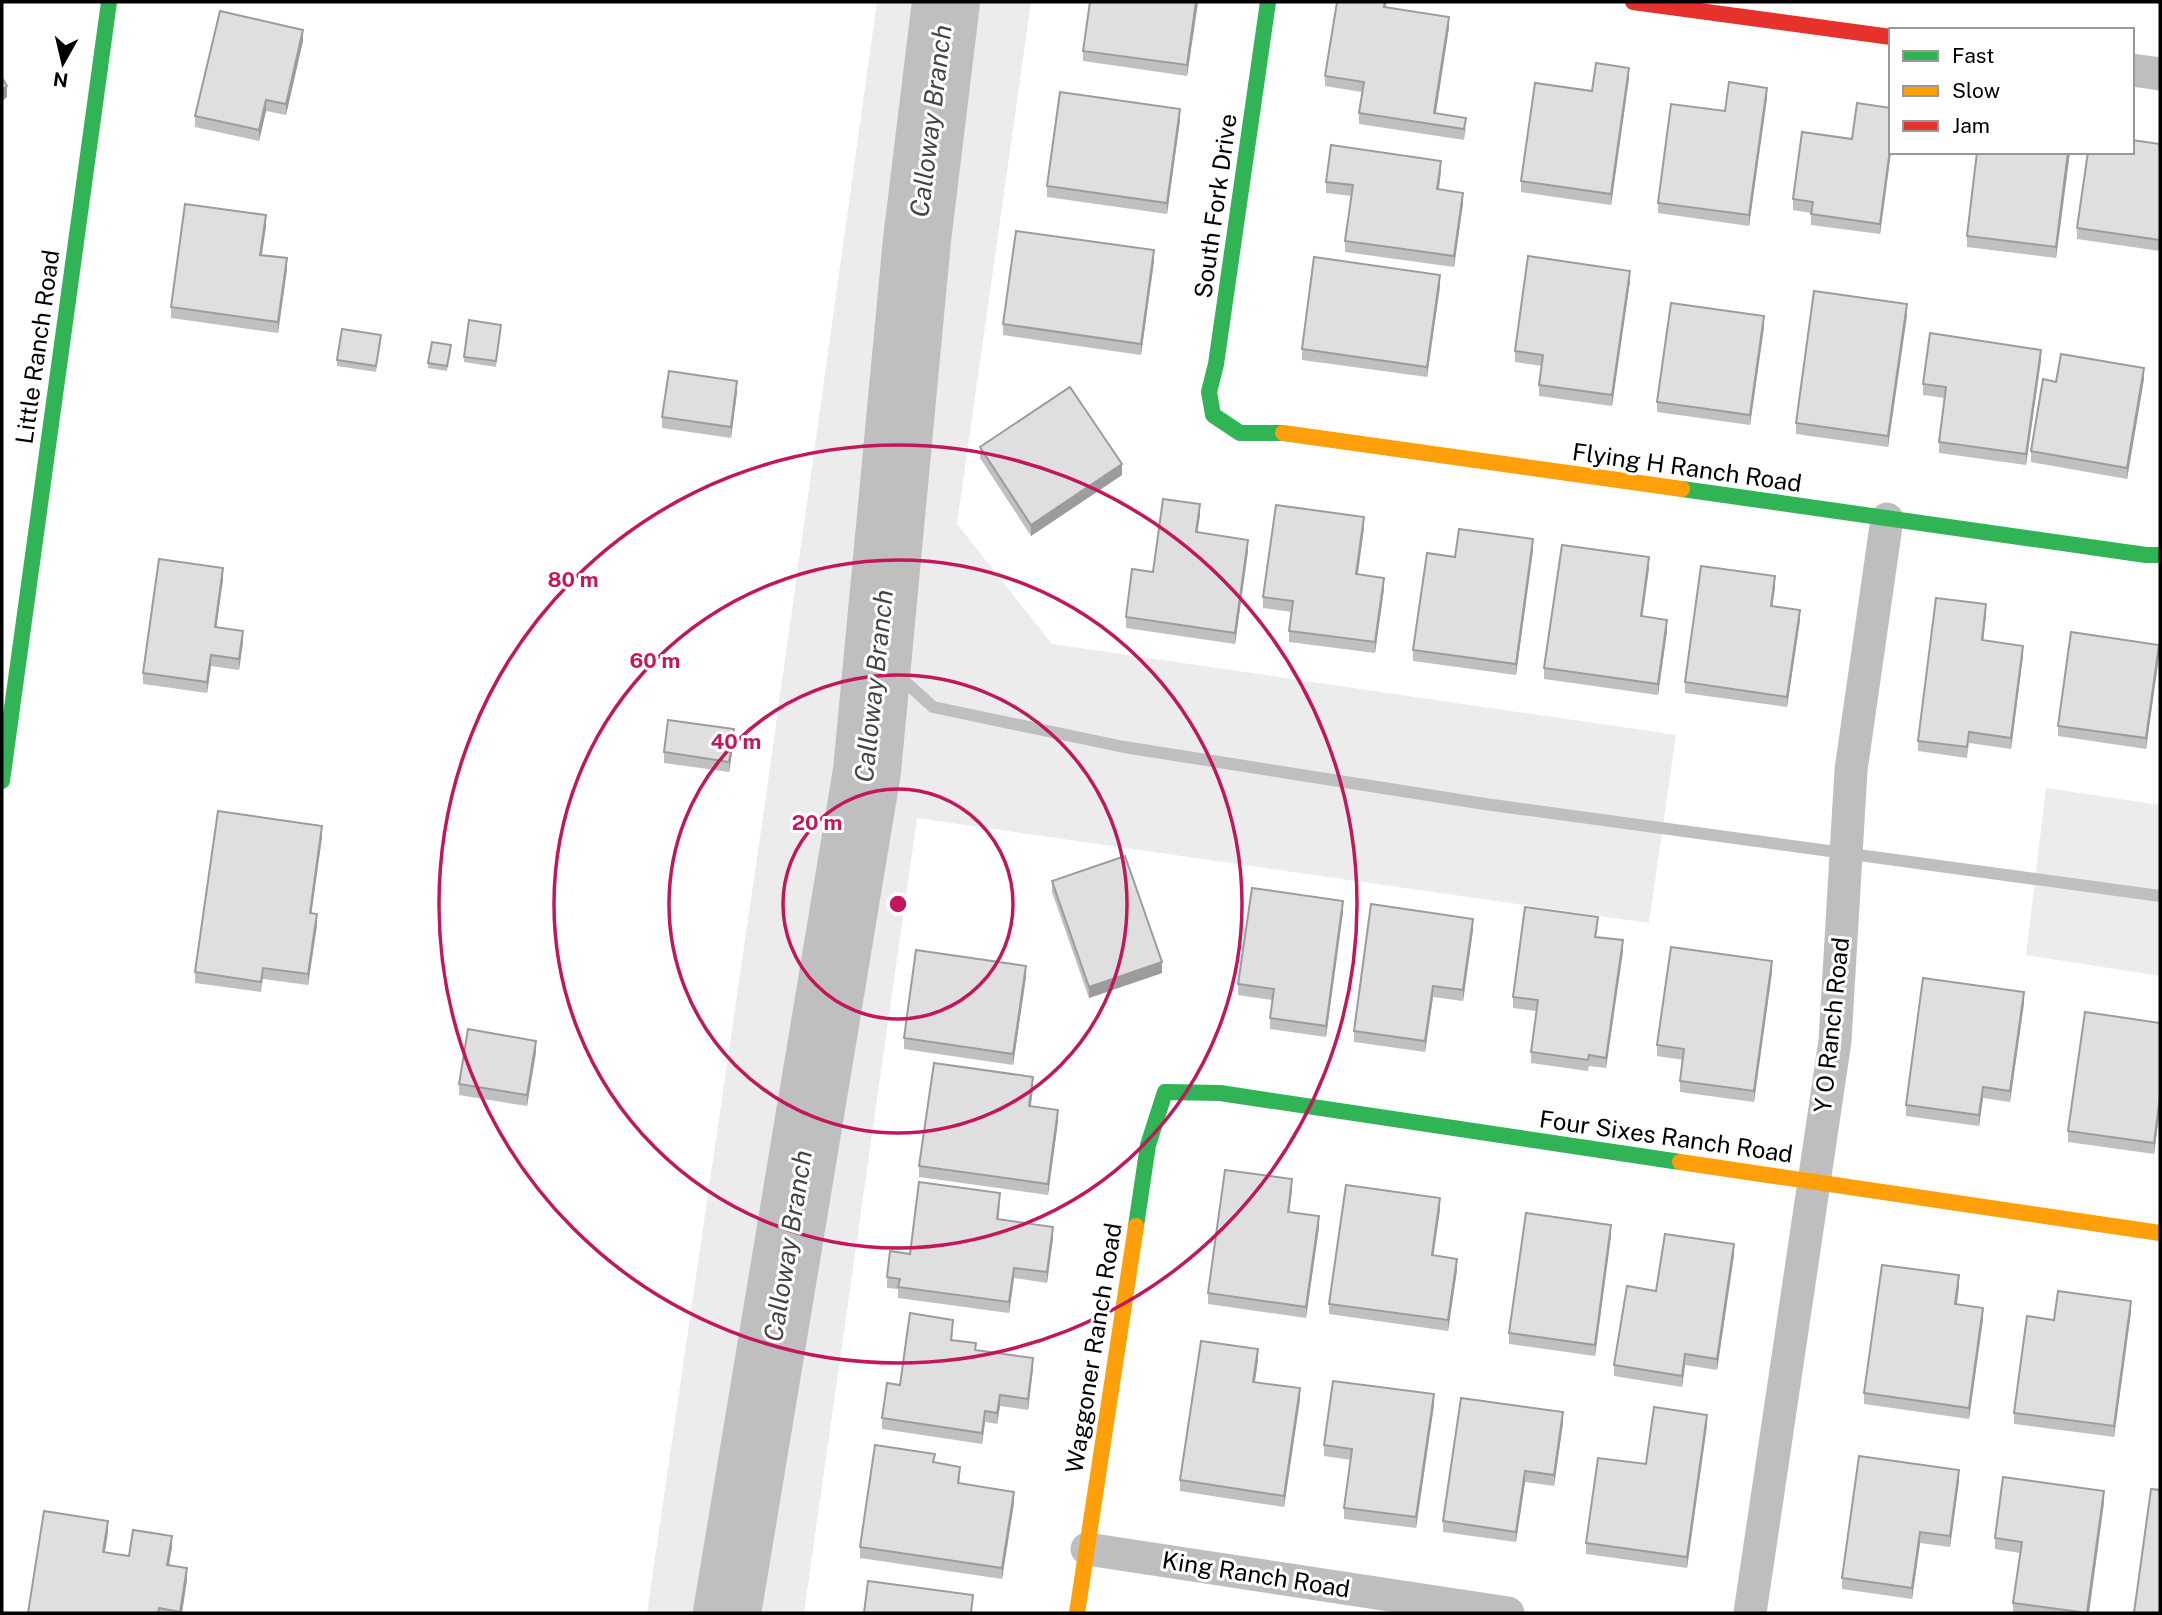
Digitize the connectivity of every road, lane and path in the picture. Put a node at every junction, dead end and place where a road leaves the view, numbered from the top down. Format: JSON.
{"nodes":[{"id":1,"x":109,"y":2,"type":"edge"},
{"id":2,"x":1268,"y":2,"type":"edge"},
{"id":3,"x":1633,"y":2,"type":"edge"},
{"id":4,"x":1889,"y":37,"type":"edge"},
{"id":5,"x":2134,"y":71,"type":"edge"},
{"id":6,"x":2160,"y":74,"type":"edge"},
{"id":7,"x":1213,"y":415,"type":"joint"},
{"id":8,"x":1887,"y":519,"type":"junction"},
{"id":9,"x":2160,"y":555,"type":"edge"},
{"id":10,"x":2,"y":781,"type":"edge"},
{"id":11,"x":1165,"y":1092,"type":"joint"},
{"id":12,"x":1812,"y":1181,"type":"junction"},
{"id":13,"x":2160,"y":1233,"type":"edge"},
{"id":14,"x":1087,"y":1549,"type":"junction"},
{"id":15,"x":1077,"y":1613,"type":"edge"},
{"id":16,"x":1508,"y":1613,"type":"edge"},
{"id":17,"x":1750,"y":1613,"type":"edge"}],
"edges":[{"from":1,"to":10,"type":"street","name":"Little Ranch Road"},
{"from":2,"to":7,"type":"street","name":"South Fork Drive"},
{"from":3,"to":4,"type":"street"},
{"from":5,"to":6,"type":"street"},
{"from":7,"to":8,"type":"street","name":"Flying H Ranch Road"},
{"from":8,"to":9,"type":"street","name":"Flying H Ranch Road"},
{"from":8,"to":12,"type":"street","name":"Y O Ranch Road"},
{"from":11,"to":12,"type":"street","name":"Four Sixes Ranch Road"},
{"from":11,"to":14,"type":"street","name":"Waggoner Ranch Road"},
{"from":12,"to":13,"type":"street","name":"Four Sixes Ranch Road"},
{"from":12,"to":17,"type":"street","name":"Y O Ranch Road"},
{"from":14,"to":15,"type":"street","name":"Waggoner Ranch Road"},
{"from":14,"to":16,"type":"street","name":"King Ranch Road"}]}
